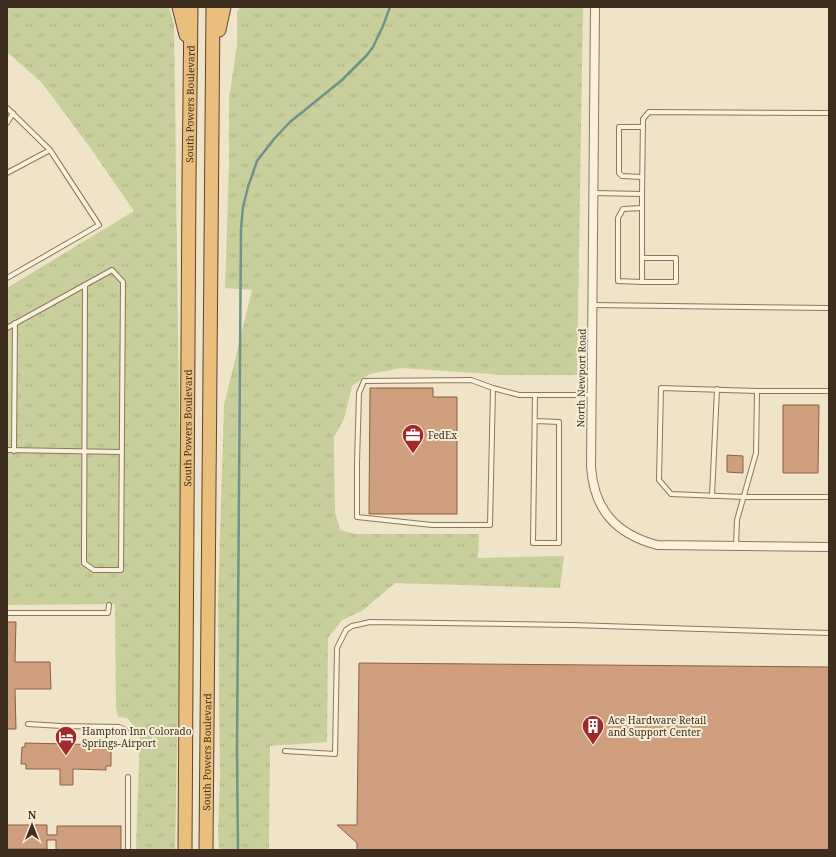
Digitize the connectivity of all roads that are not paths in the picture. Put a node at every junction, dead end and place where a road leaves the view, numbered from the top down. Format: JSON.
{"nodes":[{"id":1,"x":179,"y":7,"type":"edge"},
{"id":2,"x":191,"y":7,"type":"edge"},
{"id":3,"x":213,"y":7,"type":"edge"},
{"id":4,"x":224,"y":7,"type":"edge"},
{"id":5,"x":595,"y":7,"type":"edge"},
{"id":6,"x":191,"y":62,"type":"junction"},
{"id":7,"x":213,"y":62,"type":"junction"},
{"id":8,"x":7,"y":108,"type":"edge"},
{"id":9,"x":13,"y":113,"type":"junction"},
{"id":10,"x":829,"y":113,"type":"edge"},
{"id":11,"x":7,"y":124,"type":"edge"},
{"id":12,"x":643,"y":127,"type":"junction"},
{"id":13,"x":50,"y":150,"type":"junction"},
{"id":14,"x":7,"y":174,"type":"edge"},
{"id":15,"x":642,"y":177,"type":"junction"},
{"id":16,"x":593,"y":193,"type":"junction"},
{"id":17,"x":642,"y":194,"type":"junction"},
{"id":18,"x":642,"y":208,"type":"junction"},
{"id":19,"x":642,"y":258,"type":"junction"},
{"id":20,"x":7,"y":278,"type":"edge"},
{"id":21,"x":642,"y":282,"type":"junction"},
{"id":22,"x":85,"y":285,"type":"junction"},
{"id":23,"x":592,"y":305,"type":"junction"},
{"id":24,"x":829,"y":308,"type":"edge"},
{"id":25,"x":15,"y":323,"type":"junction"},
{"id":26,"x":7,"y":328,"type":"edge"},
{"id":27,"x":493,"y":388,"type":"junction"},
{"id":28,"x":717,"y":389,"type":"junction"},
{"id":29,"x":757,"y":390,"type":"junction"},
{"id":30,"x":829,"y":391,"type":"edge"},
{"id":31,"x":535,"y":395,"type":"junction"},
{"id":32,"x":591,"y":395,"type":"junction"},
{"id":33,"x":536,"y":421,"type":"junction"},
{"id":34,"x":7,"y":450,"type":"edge"},
{"id":35,"x":14,"y":450,"type":"junction"},
{"id":36,"x":84,"y":451,"type":"junction"},
{"id":37,"x":122,"y":452,"type":"junction"},
{"id":38,"x":712,"y":496,"type":"junction"},
{"id":39,"x":744,"y":497,"type":"junction"},
{"id":40,"x":829,"y":497,"type":"edge"},
{"id":41,"x":736,"y":546,"type":"junction"},
{"id":42,"x":829,"y":547,"type":"edge"},
{"id":43,"x":109,"y":605,"type":"dead end"},
{"id":44,"x":7,"y":613,"type":"edge"},
{"id":45,"x":829,"y":633,"type":"edge"},
{"id":46,"x":185,"y":688,"type":"junction"},
{"id":47,"x":28,"y":724,"type":"dead end"},
{"id":48,"x":128,"y":742,"type":"dead end"},
{"id":49,"x":285,"y":751,"type":"dead end"},
{"id":50,"x":207,"y":772,"type":"junction"},
{"id":51,"x":128,"y":777,"type":"dead end"},
{"id":52,"x":128,"y":850,"type":"edge"},
{"id":53,"x":180,"y":850,"type":"edge"},
{"id":54,"x":185,"y":850,"type":"edge"},
{"id":55,"x":206,"y":850,"type":"edge"},
{"id":56,"x":212,"y":850,"type":"edge"}],
"edges":[{"from":1,"to":6,"type":"highway"},
{"from":2,"to":6,"type":"highway","name":"South Powers Boulevard"},
{"from":3,"to":7,"type":"highway","name":"South Powers Boulevard"},
{"from":4,"to":7,"type":"highway"},
{"from":5,"to":16,"type":"street","name":"North Newport Road"},
{"from":6,"to":46,"type":"highway","name":"South Powers Boulevard"},
{"from":7,"to":50,"type":"highway","name":"South Powers Boulevard"},
{"from":8,"to":9,"type":"lane"},
{"from":9,"to":11,"type":"lane"},
{"from":9,"to":13,"type":"lane"},
{"from":10,"to":12,"type":"lane"},
{"from":12,"to":15,"type":"lane"},
{"from":12,"to":15,"type":"lane"},
{"from":13,"to":14,"type":"lane"},
{"from":13,"to":20,"type":"lane"},
{"from":15,"to":17,"type":"lane"},
{"from":16,"to":17,"type":"lane"},
{"from":16,"to":23,"type":"street","name":"North Newport Road"},
{"from":17,"to":18,"type":"lane"},
{"from":18,"to":19,"type":"lane"},
{"from":18,"to":21,"type":"lane"},
{"from":19,"to":21,"type":"lane"},
{"from":19,"to":21,"type":"lane"},
{"from":22,"to":25,"type":"lane"},
{"from":22,"to":36,"type":"lane"},
{"from":22,"to":37,"type":"lane"},
{"from":23,"to":24,"type":"lane"},
{"from":23,"to":32,"type":"street","name":"North Newport Road"},
{"from":25,"to":26,"type":"lane"},
{"from":25,"to":35,"type":"lane"},
{"from":27,"to":27,"type":"lane"},
{"from":27,"to":31,"type":"lane"},
{"from":28,"to":29,"type":"lane"},
{"from":28,"to":38,"type":"lane"},
{"from":28,"to":38,"type":"lane"},
{"from":29,"to":30,"type":"lane"},
{"from":29,"to":39,"type":"lane"},
{"from":31,"to":32,"type":"lane"},
{"from":31,"to":33,"type":"lane"},
{"from":32,"to":41,"type":"street","name":"North Newport Road"},
{"from":33,"to":33,"type":"lane"},
{"from":34,"to":35,"type":"lane"},
{"from":35,"to":36,"type":"lane"},
{"from":36,"to":37,"type":"lane"},
{"from":36,"to":37,"type":"lane"},
{"from":38,"to":39,"type":"lane"},
{"from":39,"to":40,"type":"lane"},
{"from":39,"to":41,"type":"lane"},
{"from":41,"to":42,"type":"street","name":"North Newport Road"},
{"from":43,"to":44,"type":"lane"},
{"from":45,"to":49,"type":"lane"},
{"from":46,"to":53,"type":"highway"},
{"from":46,"to":54,"type":"highway","name":"South Powers Boulevard"},
{"from":47,"to":48,"type":"lane"},
{"from":50,"to":55,"type":"highway","name":"South Powers Boulevard"},
{"from":50,"to":56,"type":"highway"},
{"from":51,"to":52,"type":"lane"}]}
